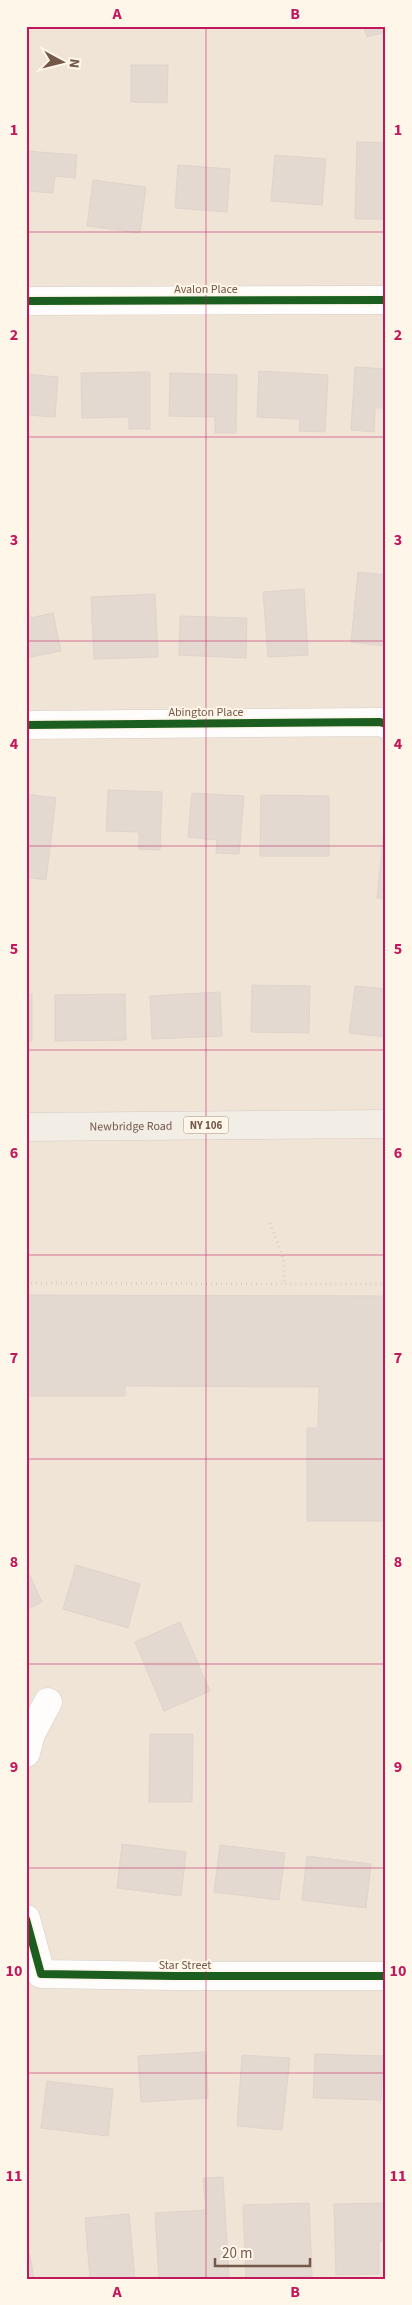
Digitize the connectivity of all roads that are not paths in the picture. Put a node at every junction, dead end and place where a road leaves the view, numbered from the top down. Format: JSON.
{"nodes":[{"id":1,"x":386,"y":300,"type":"edge"},
{"id":2,"x":26,"y":302,"type":"edge"},
{"id":3,"x":386,"y":724,"type":"edge"},
{"id":4,"x":26,"y":725,"type":"edge"},
{"id":5,"x":386,"y":1124,"type":"edge"},
{"id":6,"x":26,"y":1127,"type":"edge"},
{"id":7,"x":48,"y":1702,"type":"dead end"},
{"id":8,"x":26,"y":1753,"type":"edge"},
{"id":9,"x":26,"y":1919,"type":"edge"},
{"id":10,"x":386,"y":1976,"type":"edge"}],
"edges":[{"from":1,"to":2,"type":"street","name":"Avalon Place"},
{"from":3,"to":4,"type":"street","name":"Abington Place"},
{"from":5,"to":6,"type":"main road","name":"Newbridge Road","number":"NY 106"},
{"from":7,"to":8,"type":"street"},
{"from":9,"to":10,"type":"street","name":"Star Street"}]}
